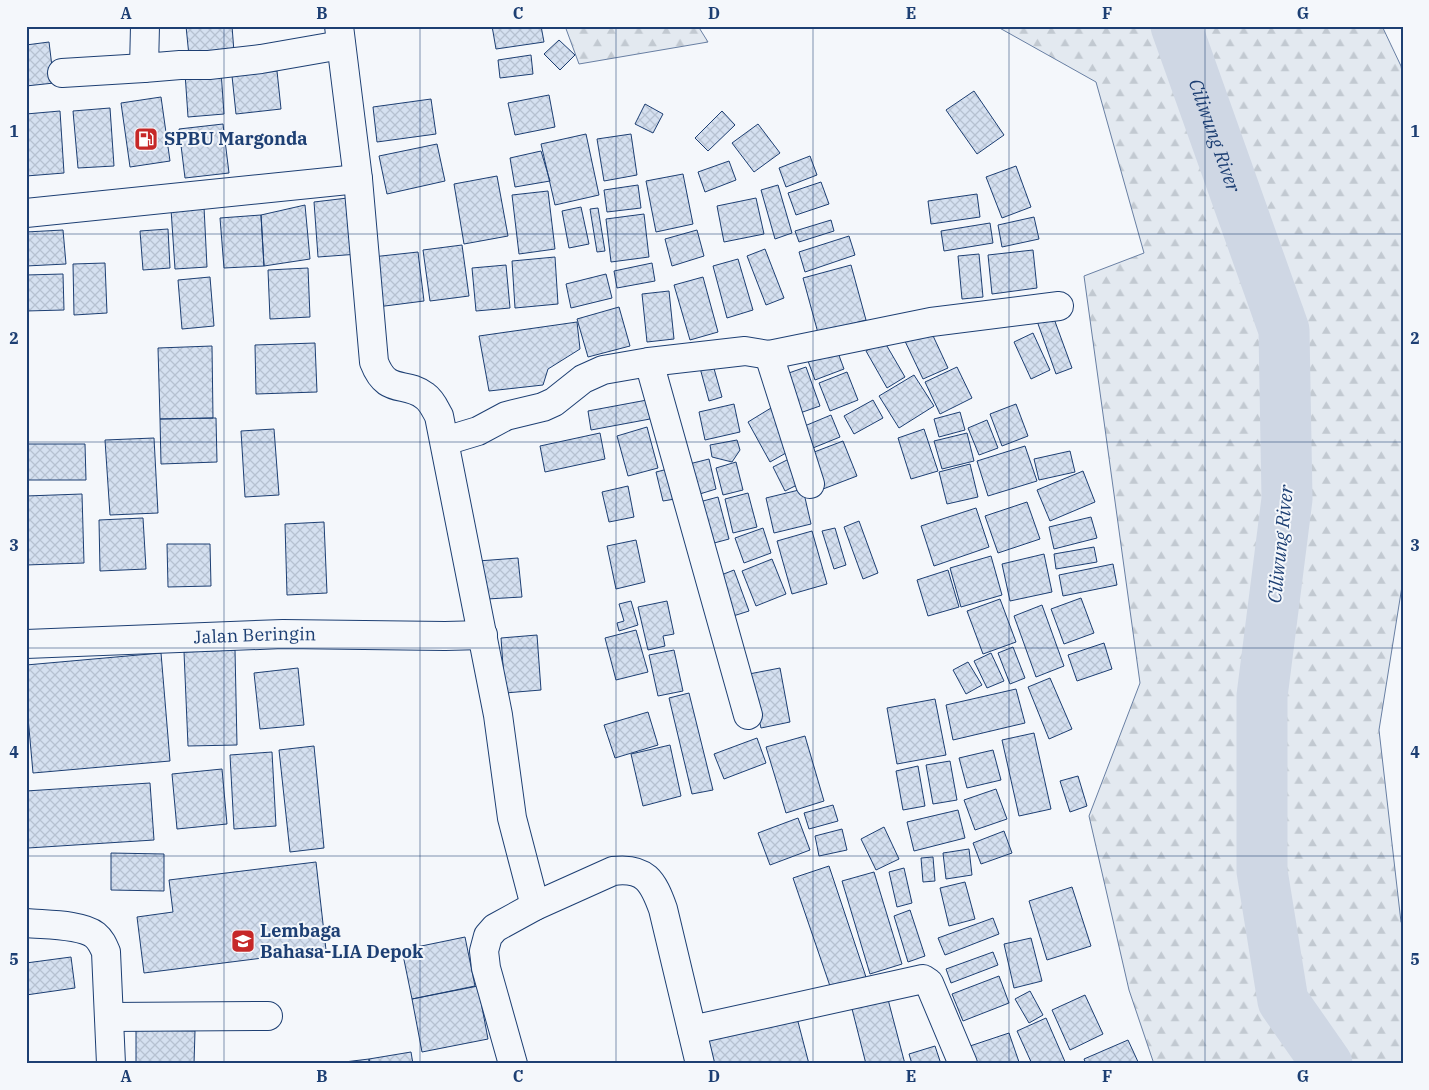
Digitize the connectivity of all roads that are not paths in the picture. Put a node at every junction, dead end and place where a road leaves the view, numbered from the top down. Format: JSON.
{"nodes":[{"id":1,"x":145,"y":26,"type":"edge"},
{"id":2,"x":340,"y":36,"type":"edge"},
{"id":3,"x":144,"y":68,"type":"junction"},
{"id":4,"x":62,"y":73,"type":"dead end"},
{"id":5,"x":358,"y":179,"type":"junction"},
{"id":6,"x":26,"y":213,"type":"edge"},
{"id":7,"x":1059,"y":306,"type":"dead end"},
{"id":8,"x":768,"y":355,"type":"junction"},
{"id":9,"x":649,"y":362,"type":"junction"},
{"id":10,"x":444,"y":441,"type":"junction"},
{"id":11,"x":810,"y":484,"type":"dead end"},
{"id":12,"x":483,"y":635,"type":"junction"},
{"id":13,"x":26,"y":644,"type":"edge"},
{"id":14,"x":748,"y":715,"type":"dead end"},
{"id":15,"x":535,"y":906,"type":"junction"},
{"id":16,"x":26,"y":923,"type":"edge"},
{"id":17,"x":268,"y":1016,"type":"dead end"},
{"id":18,"x":109,"y":1017,"type":"junction"},
{"id":19,"x":692,"y":1030,"type":"junction"},
{"id":20,"x":111,"y":1064,"type":"edge"},
{"id":21,"x":513,"y":1064,"type":"edge"},
{"id":22,"x":700,"y":1064,"type":"edge"},
{"id":23,"x":963,"y":1064,"type":"edge"}],
"edges":[{"from":1,"to":3,"type":"street"},
{"from":2,"to":3,"type":"street"},
{"from":2,"to":5,"type":"street"},
{"from":3,"to":4,"type":"street"},
{"from":5,"to":6,"type":"street"},
{"from":5,"to":10,"type":"street"},
{"from":7,"to":8,"type":"street"},
{"from":8,"to":9,"type":"street"},
{"from":8,"to":11,"type":"street"},
{"from":9,"to":10,"type":"street"},
{"from":9,"to":14,"type":"street"},
{"from":10,"to":12,"type":"street"},
{"from":12,"to":13,"type":"street","name":"Jalan Beringin"},
{"from":12,"to":15,"type":"street"},
{"from":15,"to":19,"type":"street"},
{"from":15,"to":21,"type":"street"},
{"from":16,"to":18,"type":"street"},
{"from":17,"to":18,"type":"street"},
{"from":18,"to":20,"type":"street"},
{"from":19,"to":22,"type":"street"},
{"from":19,"to":23,"type":"street"}]}
